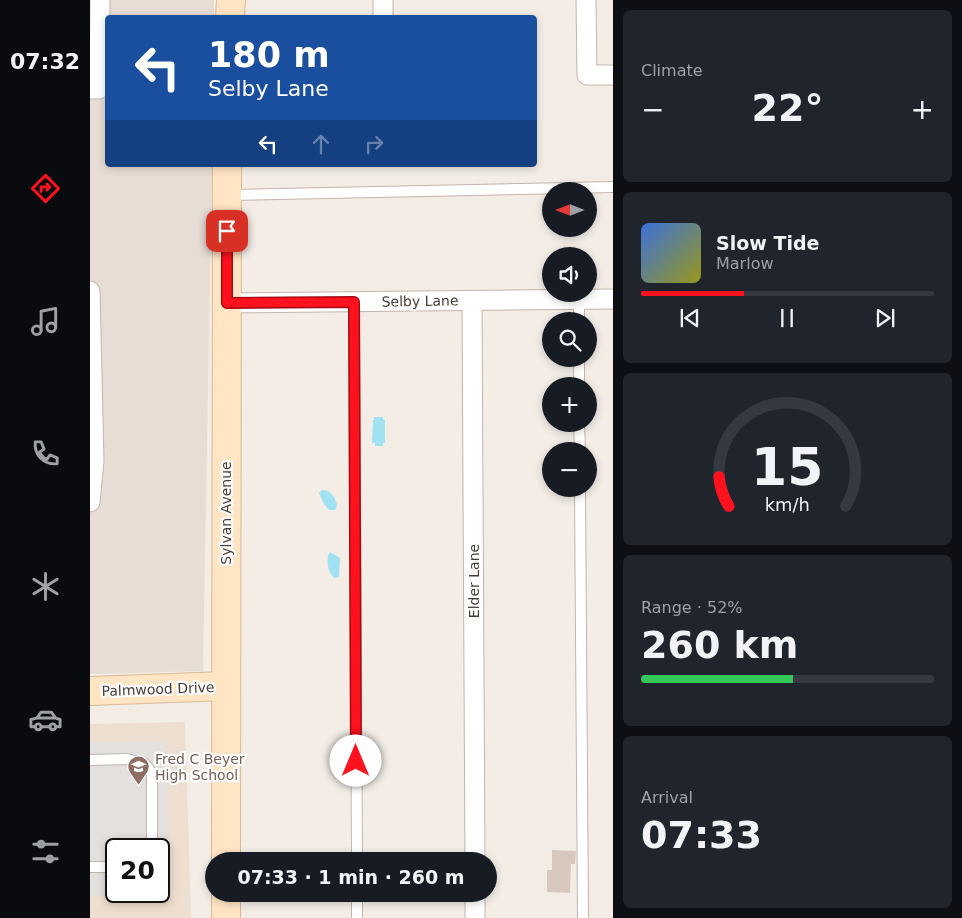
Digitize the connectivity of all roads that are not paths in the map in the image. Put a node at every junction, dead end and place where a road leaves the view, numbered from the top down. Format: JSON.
{"nodes":[{"id":1,"x":100,"y":0,"type":"edge"},
{"id":2,"x":230,"y":0,"type":"edge"},
{"id":3,"x":383,"y":0,"type":"edge"},
{"id":4,"x":586,"y":0,"type":"edge"},
{"id":5,"x":230,"y":15,"type":"edge"},
{"id":6,"x":383,"y":15,"type":"edge"},
{"id":7,"x":613,"y":75,"type":"edge"},
{"id":8,"x":95,"y":89,"type":"edge"},
{"id":9,"x":226,"y":167,"type":"edge"},
{"id":10,"x":613,"y":187,"type":"edge"},
{"id":11,"x":227,"y":195,"type":"junction"},
{"id":12,"x":90,"y":291,"type":"edge"},
{"id":13,"x":597,"y":299,"type":"edge"},
{"id":14,"x":613,"y":299,"type":"edge"},
{"id":15,"x":542,"y":300,"type":"edge"},
{"id":16,"x":472,"y":301,"type":"junction"},
{"id":17,"x":354,"y":302,"type":"junction"},
{"id":18,"x":227,"y":303,"type":"junction"},
{"id":19,"x":580,"y":497,"type":"edge"},
{"id":20,"x":90,"y":502,"type":"edge"},
{"id":21,"x":226,"y":686,"type":"junction"},
{"id":22,"x":90,"y":691,"type":"edge"},
{"id":23,"x":90,"y":760,"type":"edge"},
{"id":24,"x":152,"y":838,"type":"edge"},
{"id":25,"x":226,"y":852,"type":"edge"},
{"id":26,"x":357,"y":852,"type":"edge"},
{"id":27,"x":475,"y":852,"type":"edge"},
{"id":28,"x":90,"y":867,"type":"edge"},
{"id":29,"x":105,"y":867,"type":"edge"},
{"id":30,"x":226,"y":902,"type":"edge"},
{"id":31,"x":357,"y":902,"type":"edge"},
{"id":32,"x":475,"y":902,"type":"edge"},
{"id":33,"x":226,"y":918,"type":"edge"},
{"id":34,"x":357,"y":918,"type":"edge"},
{"id":35,"x":475,"y":918,"type":"edge"},
{"id":36,"x":583,"y":918,"type":"edge"}],
"edges":[{"from":1,"to":8,"type":"street"},
{"from":2,"to":5,"type":"main road"},
{"from":3,"to":6,"type":"street"},
{"from":4,"to":7,"type":"street"},
{"from":9,"to":11,"type":"main road","name":"Sylvan Avenue"},
{"from":10,"to":11,"type":"lane"},
{"from":11,"to":18,"type":"main road","name":"Sylvan Avenue"},
{"from":12,"to":20,"type":"street"},
{"from":13,"to":14,"type":"street","name":"Selby Lane"},
{"from":15,"to":16,"type":"street","name":"Selby Lane"},
{"from":16,"to":17,"type":"street","name":"Selby Lane"},
{"from":16,"to":27,"type":"street","name":"Elder Lane"},
{"from":17,"to":18,"type":"street","name":"Selby Lane"},
{"from":17,"to":26,"type":"lane"},
{"from":18,"to":21,"type":"main road","name":"Sylvan Avenue"},
{"from":19,"to":36,"type":"lane"},
{"from":21,"to":22,"type":"main road","name":"Palmwood Drive"},
{"from":21,"to":25,"type":"main road","name":"Sylvan Avenue"},
{"from":23,"to":24,"type":"lane"},
{"from":28,"to":29,"type":"lane"},
{"from":30,"to":33,"type":"main road"},
{"from":31,"to":34,"type":"lane"},
{"from":32,"to":35,"type":"street"}]}
